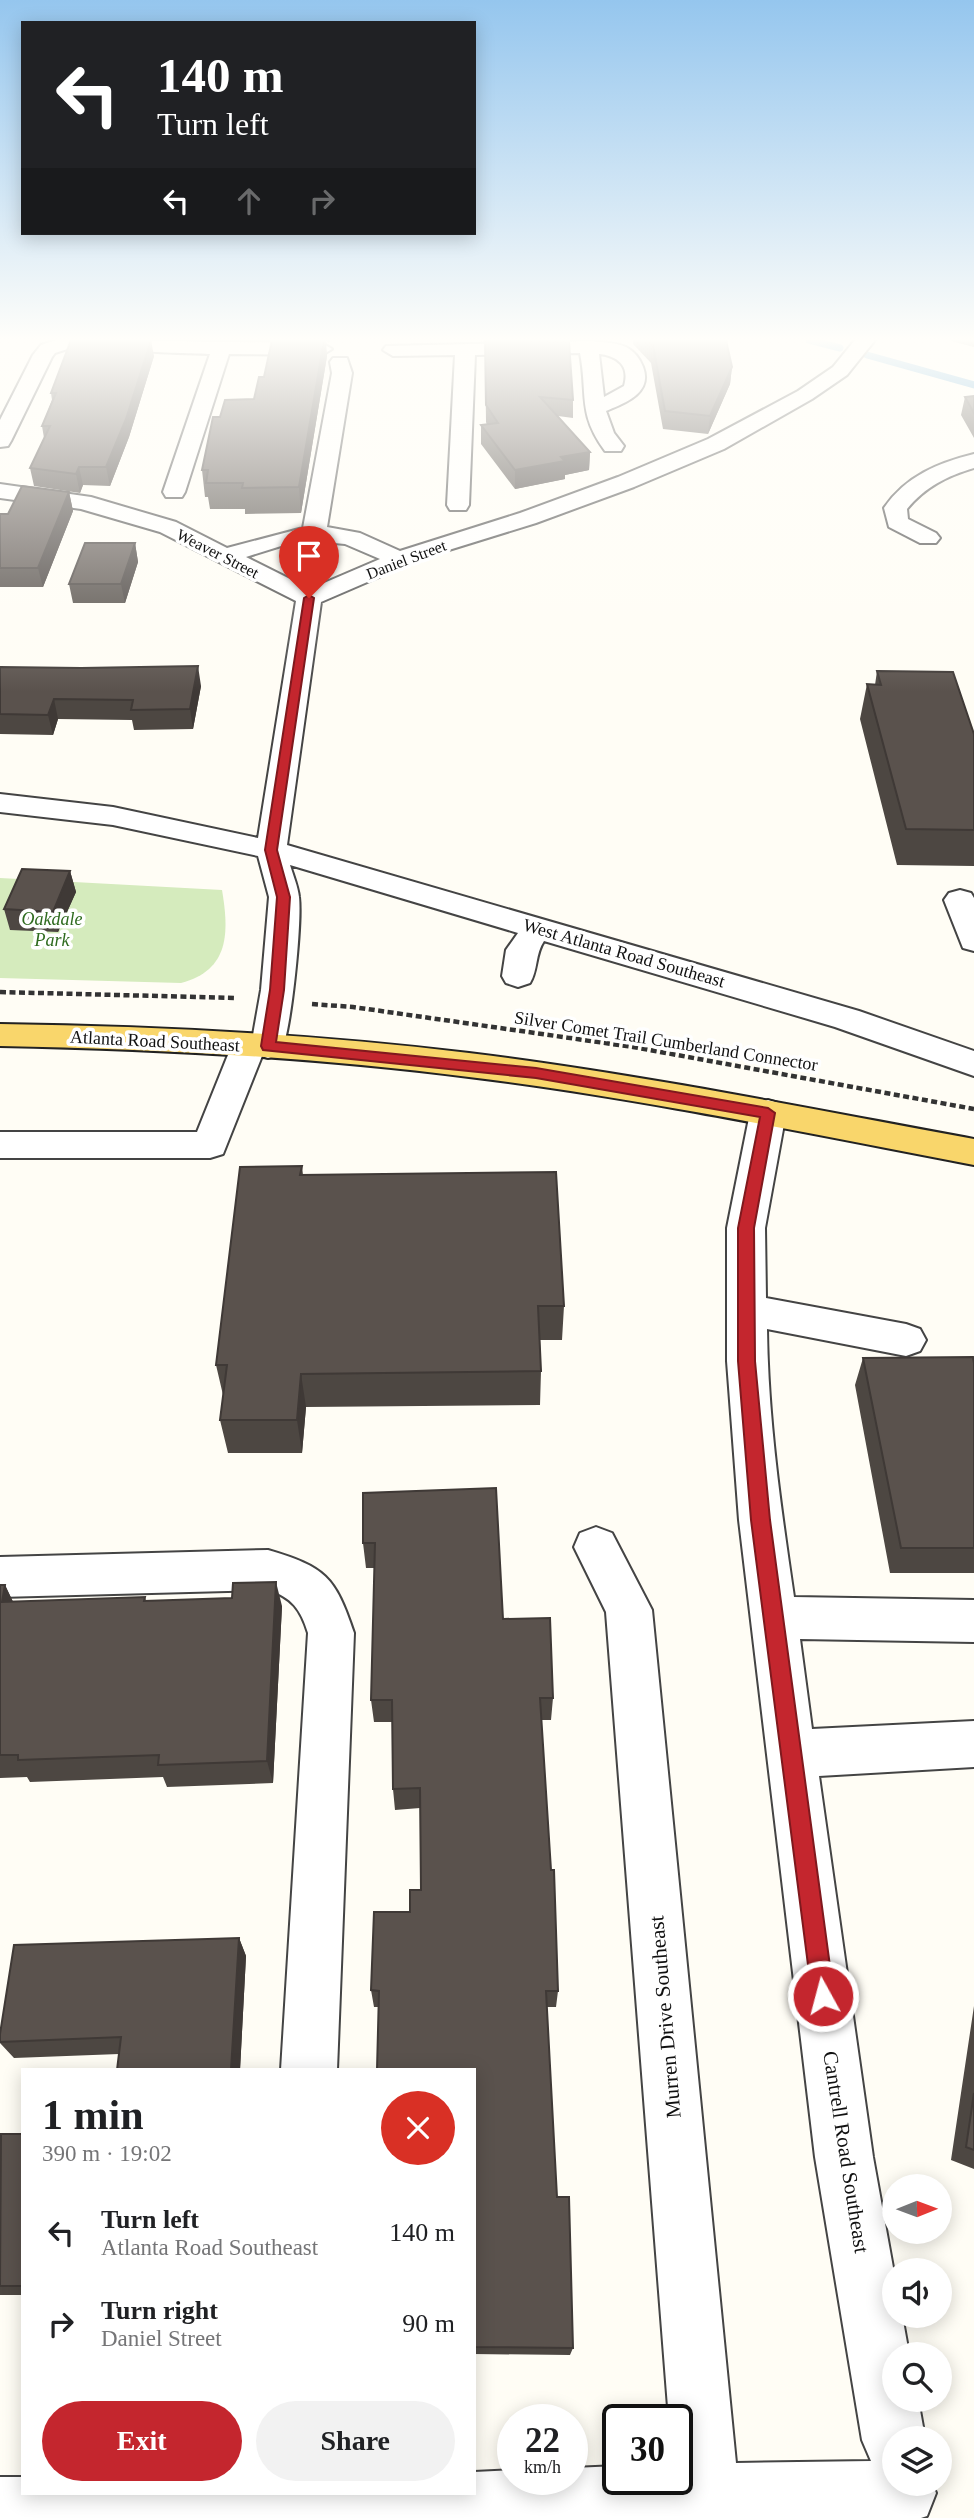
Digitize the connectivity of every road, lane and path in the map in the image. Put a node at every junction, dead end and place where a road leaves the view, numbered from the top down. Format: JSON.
{"nodes":[{"id":1,"x":182,"y":458,"type":"edge"},
{"id":2,"x":327,"y":458,"type":"edge"},
{"id":3,"x":460,"y":458,"type":"edge"},
{"id":4,"x":684,"y":458,"type":"edge"},
{"id":5,"x":974,"y":461,"type":"edge"},
{"id":6,"x":0,"y":491,"type":"edge"},
{"id":7,"x":174,"y":492,"type":"dead end"},
{"id":8,"x":458,"y":505,"type":"dead end"},
{"id":9,"x":314,"y":533,"type":"junction"},
{"id":10,"x":928,"y":538,"type":"dead end"},
{"id":11,"x":225,"y":556,"type":"junction"},
{"id":12,"x":399,"y":560,"type":"junction"},
{"id":13,"x":309,"y":598,"type":"junction"},
{"id":14,"x":0,"y":803,"type":"edge"},
{"id":15,"x":271,"y":850,"type":"junction"},
{"id":16,"x":960,"y":900,"type":"dead end"},
{"id":17,"x":537,"y":928,"type":"junction"},
{"id":18,"x":974,"y":942,"type":"edge"},
{"id":19,"x":518,"y":976,"type":"dead end"},
{"id":20,"x":0,"y":992,"type":"edge"},
{"id":21,"x":187,"y":995,"type":"dead end"},
{"id":22,"x":353,"y":1007,"type":"dead end"},
{"id":23,"x":0,"y":1035,"type":"edge"},
{"id":24,"x":259,"y":1046,"type":"junction"},
{"id":25,"x":974,"y":1064,"type":"edge"},
{"id":26,"x":974,"y":1109,"type":"edge"},
{"id":27,"x":768,"y":1113,"type":"junction"},
{"id":28,"x":0,"y":1144,"type":"edge"},
{"id":29,"x":974,"y":1152,"type":"edge"},
{"id":30,"x":747,"y":1310,"type":"junction"},
{"id":31,"x":906,"y":1339,"type":"dead end"},
{"id":32,"x":596,"y":1547,"type":"dead end"},
{"id":33,"x":0,"y":1577,"type":"edge"},
{"id":34,"x":774,"y":1618,"type":"junction"},
{"id":35,"x":974,"y":1621,"type":"edge"},
{"id":36,"x":974,"y":1744,"type":"edge"},
{"id":37,"x":791,"y":1754,"type":"junction"},
{"id":38,"x":309,"y":2068,"type":"edge"},
{"id":39,"x":892,"y":2426,"type":"edge"},
{"id":40,"x":882,"y":2485,"type":"edge"},
{"id":41,"x":706,"y":2495,"type":"junction"},
{"id":42,"x":288,"y":2500,"type":"edge"},
{"id":43,"x":14,"y":2512,"type":"edge"},
{"id":44,"x":392,"y":2513,"type":"edge"}],
"edges":[{"from":1,"to":7,"type":"street"},
{"from":2,"to":9,"type":"street"},
{"from":3,"to":8,"type":"street"},
{"from":4,"to":12,"type":"street","name":"Daniel Street"},
{"from":5,"to":10,"type":"street"},
{"from":6,"to":11,"type":"street","name":"Weaver Street"},
{"from":9,"to":11,"type":"street"},
{"from":9,"to":12,"type":"street"},
{"from":11,"to":13,"type":"street","name":"Weaver Street"},
{"from":12,"to":13,"type":"street","name":"Daniel Street"},
{"from":13,"to":15,"type":"street"},
{"from":14,"to":15,"type":"street","name":"West Atlanta Road Southeast"},
{"from":15,"to":17,"type":"street","name":"West Atlanta Road Southeast"},
{"from":15,"to":24,"type":"street"},
{"from":16,"to":18,"type":"street"},
{"from":17,"to":19,"type":"street"},
{"from":17,"to":25,"type":"street","name":"West Atlanta Road Southeast"},
{"from":20,"to":21,"type":"path"},
{"from":22,"to":26,"type":"path","name":"Silver Comet Trail Cumberland Connector"},
{"from":23,"to":24,"type":"main road","name":"Atlanta Road Southeast"},
{"from":24,"to":27,"type":"main road","name":"Atlanta Road Southeast"},
{"from":24,"to":28,"type":"street"},
{"from":27,"to":29,"type":"main road","name":"Atlanta Road Southeast"},
{"from":27,"to":30,"type":"street","name":"Cantrell Road Southeast"},
{"from":30,"to":31,"type":"street"},
{"from":30,"to":34,"type":"street","name":"Cantrell Road Southeast"},
{"from":32,"to":41,"type":"street","name":"Murren Drive Southeast"},
{"from":33,"to":38,"type":"street"},
{"from":34,"to":35,"type":"street"},
{"from":34,"to":37,"type":"street","name":"Cantrell Road Southeast"},
{"from":36,"to":37,"type":"street"},
{"from":37,"to":39,"type":"street","name":"Cantrell Road Southeast"},
{"from":40,"to":41,"type":"street"},
{"from":41,"to":44,"type":"street"},
{"from":42,"to":43,"type":"street"},
{"from":42,"to":44,"type":"street"}]}
